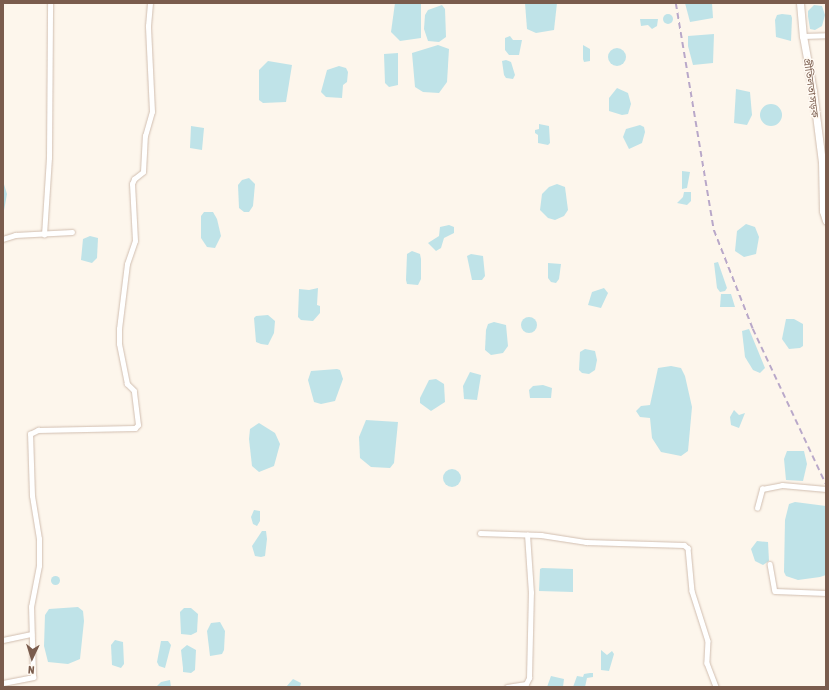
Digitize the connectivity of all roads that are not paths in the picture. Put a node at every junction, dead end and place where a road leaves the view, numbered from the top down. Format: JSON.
{"nodes":[{"id":1,"x":50,"y":3,"type":"edge"},
{"id":2,"x":150,"y":3,"type":"edge"},
{"id":3,"x":800,"y":3,"type":"edge"},
{"id":4,"x":826,"y":35,"type":"edge"},
{"id":5,"x":803,"y":36,"type":"junction"},
{"id":6,"x":826,"y":221,"type":"edge"},
{"id":7,"x":72,"y":232,"type":"dead end"},
{"id":8,"x":44,"y":235,"type":"junction"},
{"id":9,"x":3,"y":239,"type":"edge"},
{"id":10,"x":826,"y":490,"type":"edge"},
{"id":11,"x":757,"y":508,"type":"dead end"},
{"id":12,"x":480,"y":533,"type":"dead end"},
{"id":13,"x":527,"y":535,"type":"junction"},
{"id":14,"x":770,"y":564,"type":"dead end"},
{"id":15,"x":826,"y":593,"type":"edge"},
{"id":16,"x":31,"y":634,"type":"junction"},
{"id":17,"x":3,"y":640,"type":"edge"},
{"id":18,"x":3,"y":683,"type":"edge"},
{"id":19,"x":507,"y":687,"type":"edge"},
{"id":20,"x":716,"y":687,"type":"edge"}],
"edges":[{"from":1,"to":8,"type":"street"},
{"from":2,"to":16,"type":"street"},
{"from":3,"to":5,"type":"main road","name":"প্রীতিলতা সড়ক"},
{"from":4,"to":5,"type":"street"},
{"from":5,"to":6,"type":"main road","name":"প্রীতিলতা সড়ক"},
{"from":7,"to":8,"type":"street"},
{"from":8,"to":9,"type":"street"},
{"from":10,"to":11,"type":"street"},
{"from":12,"to":13,"type":"street"},
{"from":13,"to":19,"type":"street"},
{"from":13,"to":20,"type":"street"},
{"from":14,"to":15,"type":"street"},
{"from":16,"to":17,"type":"street"},
{"from":16,"to":18,"type":"street"}]}
